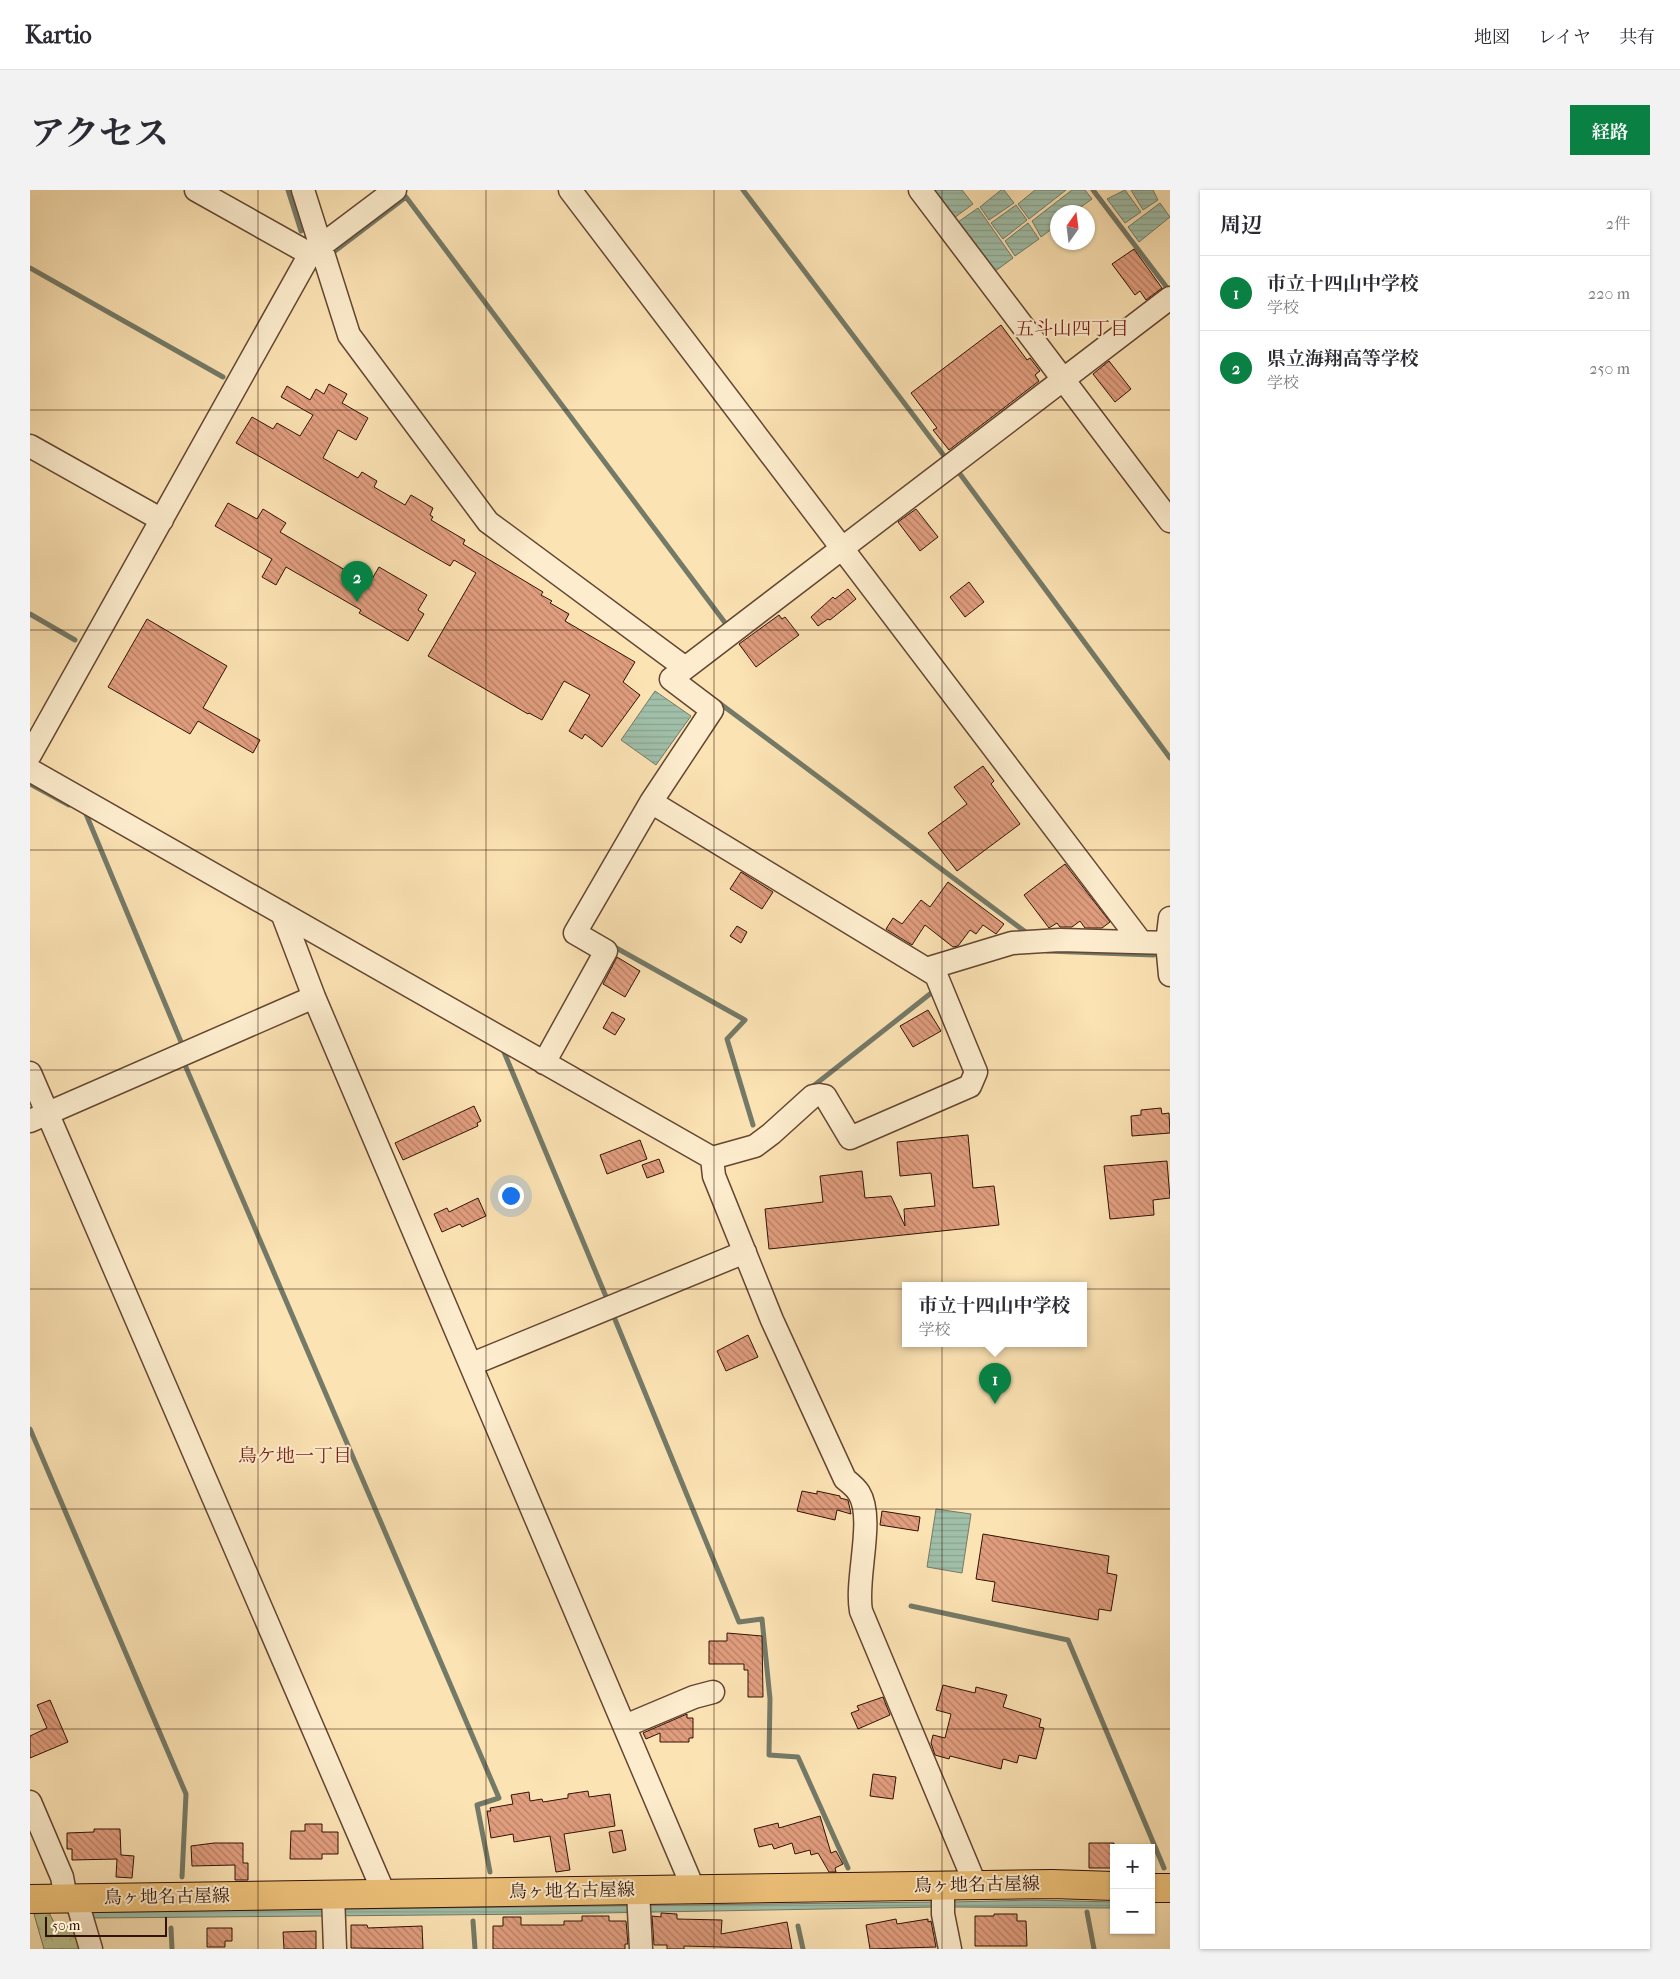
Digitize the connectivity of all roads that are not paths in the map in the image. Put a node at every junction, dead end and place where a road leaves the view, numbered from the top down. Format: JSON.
{"nodes":[{"id":1,"x":196,"y":190,"type":"edge"},
{"id":2,"x":303,"y":190,"type":"edge"},
{"id":3,"x":395,"y":190,"type":"edge"},
{"id":4,"x":570,"y":190,"type":"edge"},
{"id":5,"x":920,"y":190,"type":"edge"},
{"id":6,"x":316,"y":250,"type":"junction"},
{"id":7,"x":1170,"y":298,"type":"edge"},
{"id":8,"x":1062,"y":379,"type":"junction"},
{"id":9,"x":30,"y":446,"type":"edge"},
{"id":10,"x":162,"y":520,"type":"junction"},
{"id":11,"x":1170,"y":522,"type":"edge"},
{"id":12,"x":841,"y":547,"type":"junction"},
{"id":13,"x":684,"y":667,"type":"junction"},
{"id":14,"x":30,"y":755,"type":"edge"},
{"id":15,"x":30,"y":770,"type":"edge"},
{"id":16,"x":651,"y":802,"type":"junction"},
{"id":17,"x":282,"y":913,"type":"junction"},
{"id":18,"x":1170,"y":918,"type":"edge"},
{"id":19,"x":1141,"y":942,"type":"junction"},
{"id":20,"x":1168,"y":943,"type":"edge"},
{"id":21,"x":926,"y":969,"type":"junction"},
{"id":22,"x":1170,"y":975,"type":"edge"},
{"id":23,"x":314,"y":998,"type":"junction"},
{"id":24,"x":544,"y":1063,"type":"junction"},
{"id":25,"x":30,"y":1073,"type":"edge"},
{"id":26,"x":39,"y":1118,"type":"edge"},
{"id":27,"x":712,"y":1158,"type":"junction"},
{"id":28,"x":745,"y":1252,"type":"junction"},
{"id":29,"x":472,"y":1364,"type":"junction"},
{"id":30,"x":713,"y":1692,"type":"dead end"},
{"id":31,"x":625,"y":1726,"type":"junction"},
{"id":32,"x":30,"y":1802,"type":"edge"},
{"id":33,"x":943,"y":1886,"type":"junction"},
{"id":34,"x":976,"y":1886,"type":"junction"},
{"id":35,"x":1110,"y":1886,"type":"edge"},
{"id":36,"x":1155,"y":1888,"type":"edge"},
{"id":37,"x":1170,"y":1888,"type":"edge"},
{"id":38,"x":694,"y":1890,"type":"junction"},
{"id":39,"x":384,"y":1893,"type":"junction"},
{"id":40,"x":30,"y":1898,"type":"edge"},
{"id":41,"x":71,"y":1898,"type":"junction"},
{"id":42,"x":639,"y":1901,"type":"junction"},
{"id":43,"x":334,"y":1905,"type":"junction"},
{"id":44,"x":91,"y":1949,"type":"edge"},
{"id":45,"x":334,"y":1949,"type":"edge"},
{"id":46,"x":641,"y":1949,"type":"edge"},
{"id":47,"x":950,"y":1949,"type":"edge"}],
"edges":[{"from":1,"to":6,"type":"street"},
{"from":2,"to":6,"type":"street"},
{"from":3,"to":6,"type":"street"},
{"from":4,"to":12,"type":"street"},
{"from":5,"to":8,"type":"street"},
{"from":6,"to":10,"type":"street"},
{"from":6,"to":13,"type":"street"},
{"from":7,"to":8,"type":"street"},
{"from":8,"to":11,"type":"street"},
{"from":8,"to":12,"type":"street"},
{"from":9,"to":10,"type":"street"},
{"from":10,"to":14,"type":"street"},
{"from":12,"to":13,"type":"street"},
{"from":12,"to":19,"type":"street"},
{"from":13,"to":16,"type":"street"},
{"from":15,"to":17,"type":"street"},
{"from":16,"to":21,"type":"street"},
{"from":16,"to":24,"type":"street"},
{"from":17,"to":23,"type":"street"},
{"from":17,"to":24,"type":"street"},
{"from":18,"to":20,"type":"street"},
{"from":19,"to":20,"type":"street"},
{"from":19,"to":21,"type":"street"},
{"from":20,"to":22,"type":"street"},
{"from":21,"to":27,"type":"street"},
{"from":23,"to":26,"type":"street"},
{"from":23,"to":29,"type":"street"},
{"from":24,"to":27,"type":"street"},
{"from":25,"to":26,"type":"street"},
{"from":26,"to":39,"type":"street"},
{"from":27,"to":28,"type":"street"},
{"from":28,"to":29,"type":"street"},
{"from":28,"to":34,"type":"street"},
{"from":29,"to":31,"type":"street"},
{"from":30,"to":31,"type":"street"},
{"from":31,"to":38,"type":"street"},
{"from":32,"to":41,"type":"street"},
{"from":33,"to":34,"type":"main road","name":"鳥ヶ地名古屋線"},
{"from":33,"to":38,"type":"main road","name":"鳥ヶ地名古屋線"},
{"from":33,"to":47,"type":"street"},
{"from":34,"to":35,"type":"main road","name":"鳥ヶ地名古屋線"},
{"from":36,"to":37,"type":"main road"},
{"from":38,"to":42,"type":"main road","name":"鳥ヶ地名古屋線"},
{"from":39,"to":42,"type":"main road","name":"鳥ヶ地名古屋線"},
{"from":39,"to":43,"type":"main road","name":"鳥ヶ地名古屋線"},
{"from":40,"to":41,"type":"main road","name":"鳥ヶ地名古屋線"},
{"from":41,"to":43,"type":"main road","name":"鳥ヶ地名古屋線"},
{"from":41,"to":44,"type":"street"},
{"from":42,"to":46,"type":"street"},
{"from":43,"to":45,"type":"street"}]}
